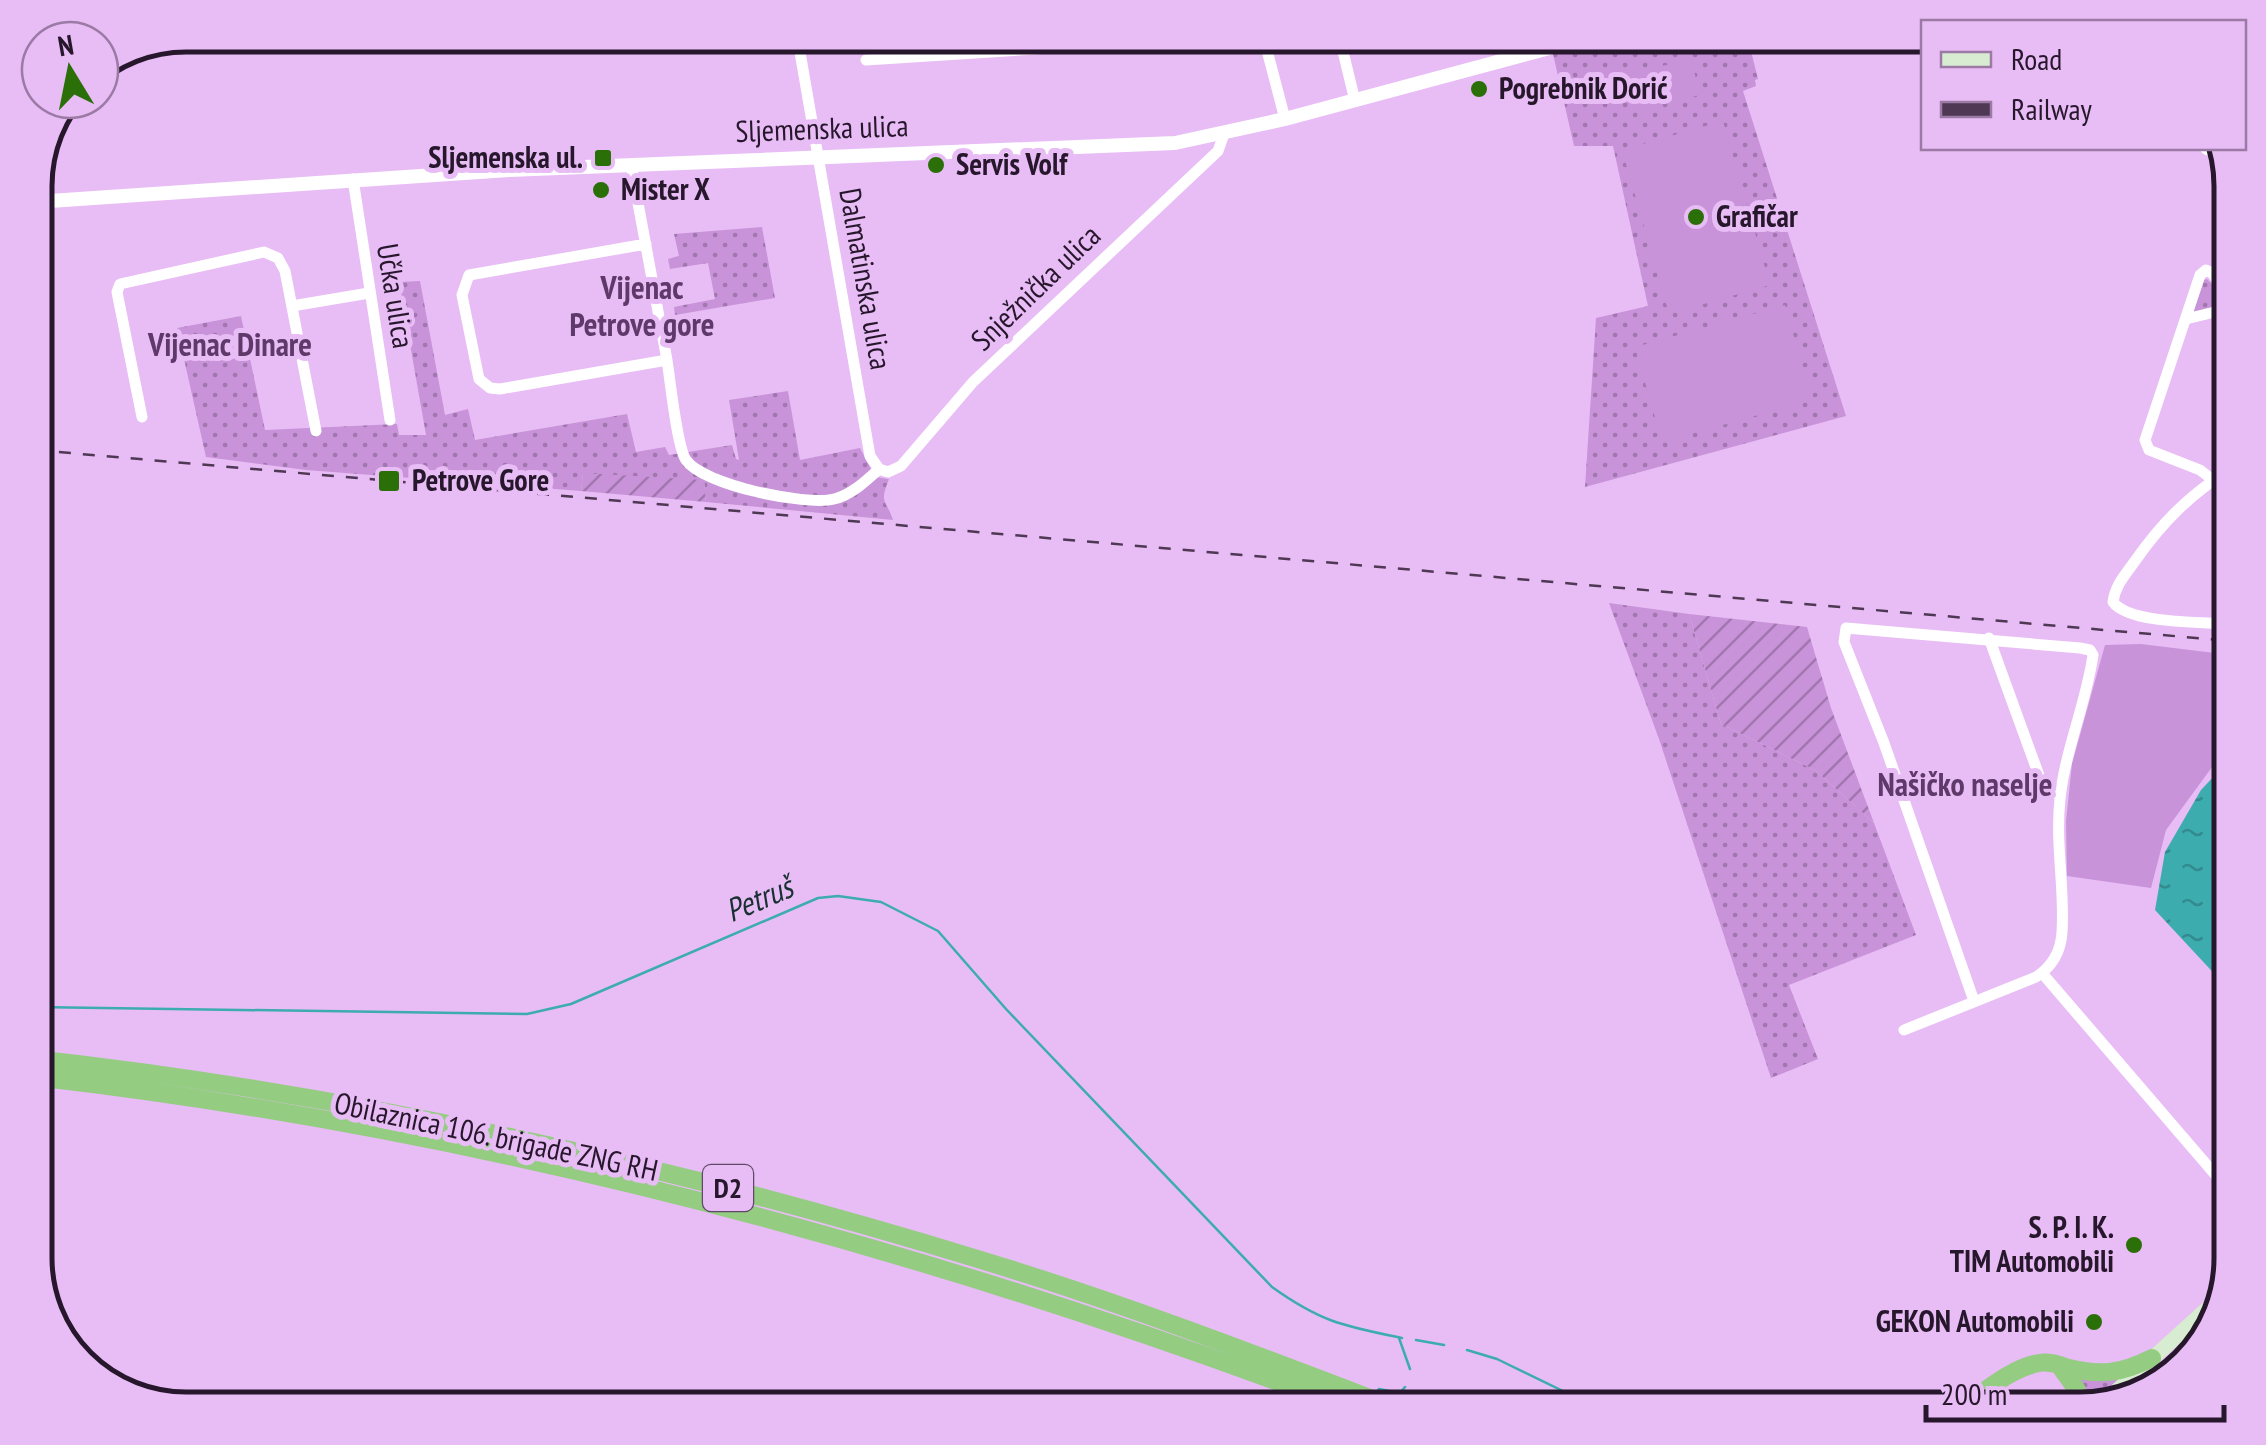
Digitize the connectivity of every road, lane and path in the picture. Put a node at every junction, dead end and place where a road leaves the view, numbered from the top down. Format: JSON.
{"nodes":[{"id":1,"x":800,"y":52,"type":"edge"},
{"id":2,"x":964,"y":52,"type":"edge"},
{"id":3,"x":1267,"y":52,"type":"edge"},
{"id":4,"x":1343,"y":52,"type":"edge"},
{"id":5,"x":1530,"y":52,"type":"edge"},
{"id":6,"x":866,"y":60,"type":"dead end"},
{"id":7,"x":1355,"y":101,"type":"junction"},
{"id":8,"x":1285,"y":119,"type":"junction"},
{"id":9,"x":1224,"y":134,"type":"junction"},
{"id":10,"x":818,"y":156,"type":"junction"},
{"id":11,"x":631,"y":165,"type":"junction"},
{"id":12,"x":354,"y":180,"type":"junction"},
{"id":13,"x":53,"y":201,"type":"edge"},
{"id":14,"x":646,"y":244,"type":"junction"},
{"id":15,"x":2214,"y":276,"type":"edge"},
{"id":16,"x":369,"y":293,"type":"junction"},
{"id":17,"x":292,"y":306,"type":"junction"},
{"id":18,"x":2214,"y":312,"type":"edge"},
{"id":19,"x":2186,"y":319,"type":"junction"},
{"id":20,"x":667,"y":360,"type":"junction"},
{"id":21,"x":142,"y":417,"type":"dead end"},
{"id":22,"x":390,"y":420,"type":"dead end"},
{"id":23,"x":316,"y":431,"type":"dead end"},
{"id":24,"x":879,"y":470,"type":"junction"},
{"id":25,"x":2213,"y":480,"type":"joint"},
{"id":26,"x":2214,"y":623,"type":"edge"},
{"id":27,"x":1989,"y":638,"type":"junction"},
{"id":28,"x":2060,"y":795,"type":"junction"},
{"id":29,"x":2042,"y":973,"type":"junction"},
{"id":30,"x":1974,"y":1001,"type":"junction"},
{"id":31,"x":1904,"y":1030,"type":"dead end"},
{"id":32,"x":53,"y":1061,"type":"edge"},
{"id":33,"x":53,"y":1080,"type":"edge"},
{"id":34,"x":2214,"y":1174,"type":"edge"},
{"id":35,"x":2201,"y":1314,"type":"edge"},
{"id":36,"x":2184,"y":1343,"type":"edge"},
{"id":37,"x":2152,"y":1358,"type":"junction"},
{"id":38,"x":2058,"y":1364,"type":"junction"},
{"id":39,"x":2156,"y":1368,"type":"edge"},
{"id":40,"x":2123,"y":1385,"type":"edge"},
{"id":41,"x":1303,"y":1392,"type":"edge"},
{"id":42,"x":1353,"y":1392,"type":"edge"},
{"id":43,"x":1986,"y":1392,"type":"edge"},
{"id":44,"x":2075,"y":1392,"type":"edge"}],
"edges":[{"from":1,"to":10,"type":"street","name":"Dalmatinska ulica"},
{"from":2,"to":6,"type":"street"},
{"from":3,"to":8,"type":"street"},
{"from":4,"to":7,"type":"street"},
{"from":5,"to":7,"type":"street","name":"Sljemenska ulica"},
{"from":7,"to":8,"type":"street","name":"Sljemenska ulica"},
{"from":8,"to":9,"type":"street","name":"Sljemenska ulica"},
{"from":9,"to":10,"type":"street","name":"Sljemenska ulica"},
{"from":9,"to":24,"type":"street","name":"Snježnička ulica"},
{"from":10,"to":11,"type":"street","name":"Sljemenska ulica"},
{"from":10,"to":24,"type":"street","name":"Dalmatinska ulica"},
{"from":11,"to":12,"type":"street","name":"Sljemenska ulica"},
{"from":11,"to":14,"type":"street"},
{"from":12,"to":13,"type":"street","name":"Sljemenska ulica"},
{"from":12,"to":16,"type":"street","name":"Učka ulica"},
{"from":14,"to":20,"type":"street"},
{"from":14,"to":20,"type":"street"},
{"from":15,"to":19,"type":"street"},
{"from":16,"to":17,"type":"street"},
{"from":16,"to":22,"type":"street","name":"Učka ulica"},
{"from":17,"to":21,"type":"street"},
{"from":17,"to":23,"type":"street"},
{"from":18,"to":19,"type":"street"},
{"from":19,"to":25,"type":"street"},
{"from":20,"to":24,"type":"street"},
{"from":25,"to":26,"type":"street"},
{"from":27,"to":28,"type":"street"},
{"from":27,"to":28,"type":"street"},
{"from":27,"to":30,"type":"street"},
{"from":28,"to":29,"type":"street"},
{"from":29,"to":30,"type":"street"},
{"from":29,"to":34,"type":"street"},
{"from":30,"to":31,"type":"street"},
{"from":32,"to":42,"type":"highway","name":"Obilaznica 106. brigade ZNG RH","number":"D2"},
{"from":33,"to":41,"type":"highway","name":"Obilaznica 106. brigade ZNG RH","number":"D2"},
{"from":35,"to":37,"type":"main road"},
{"from":36,"to":39,"type":"main road"},
{"from":37,"to":38,"type":"highway"},
{"from":37,"to":40,"type":"main road"},
{"from":38,"to":43,"type":"highway"},
{"from":38,"to":44,"type":"highway"}]}
